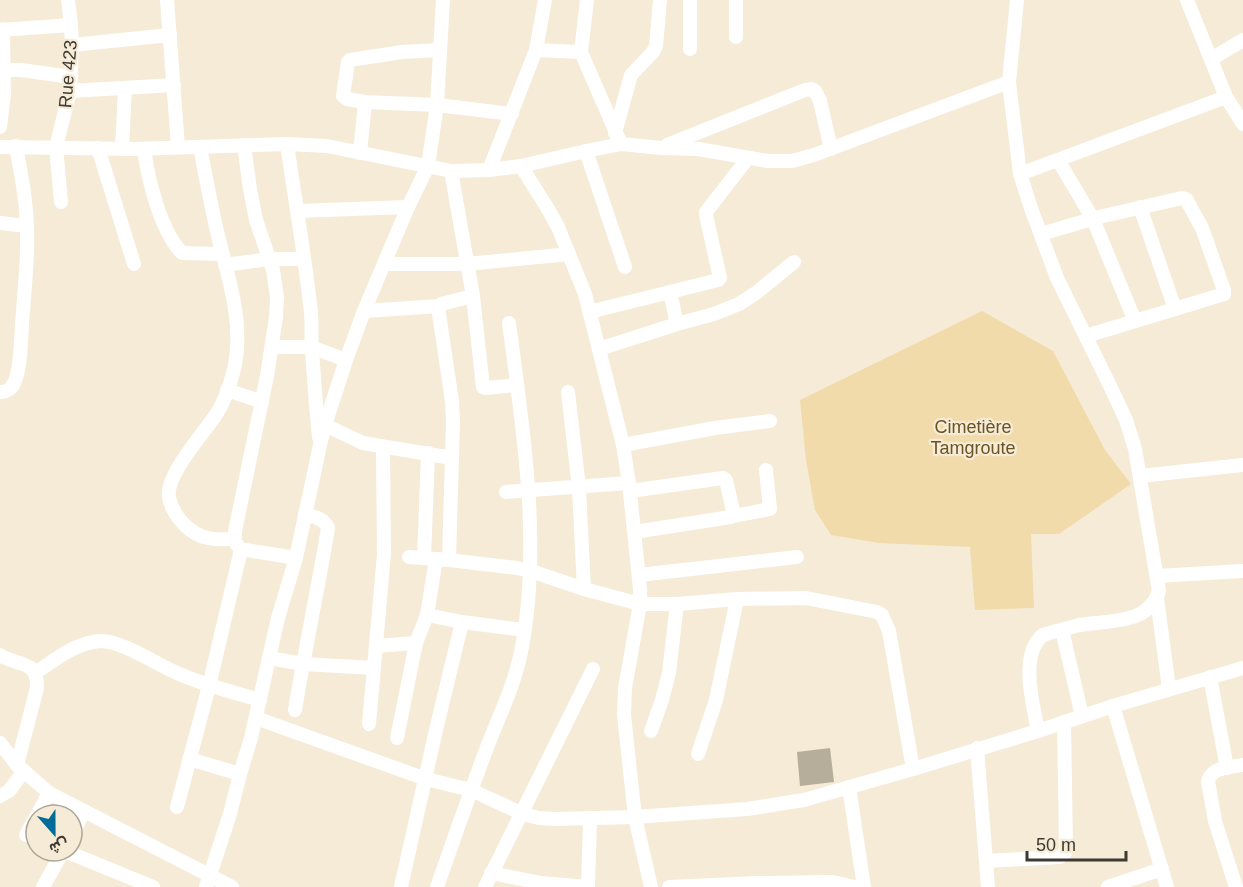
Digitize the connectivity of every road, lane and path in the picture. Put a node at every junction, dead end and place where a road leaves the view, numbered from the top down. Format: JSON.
{"nodes":[{"id":1,"x":68,"y":0,"type":"edge"},
{"id":2,"x":167,"y":0,"type":"edge"},
{"id":3,"x":443,"y":0,"type":"edge"},
{"id":4,"x":545,"y":0,"type":"edge"},
{"id":5,"x":587,"y":0,"type":"edge"},
{"id":6,"x":660,"y":0,"type":"edge"},
{"id":7,"x":690,"y":0,"type":"edge"},
{"id":8,"x":736,"y":0,"type":"edge"},
{"id":9,"x":1017,"y":0,"type":"edge"},
{"id":10,"x":1187,"y":0,"type":"edge"},
{"id":11,"x":71,"y":25,"type":"junction"},
{"id":12,"x":2,"y":30,"type":"edge"},
{"id":13,"x":170,"y":35,"type":"junction"},
{"id":14,"x":736,"y":37,"type":"dead end"},
{"id":15,"x":1243,"y":40,"type":"edge"},
{"id":16,"x":72,"y":45,"type":"junction"},
{"id":17,"x":690,"y":49,"type":"dead end"},
{"id":18,"x":440,"y":50,"type":"junction"},
{"id":19,"x":536,"y":50,"type":"junction"},
{"id":20,"x":581,"y":52,"type":"junction"},
{"id":21,"x":1211,"y":60,"type":"junction"},
{"id":22,"x":2,"y":70,"type":"edge"},
{"id":23,"x":1009,"y":82,"type":"junction"},
{"id":24,"x":70,"y":84,"type":"junction"},
{"id":25,"x":174,"y":85,"type":"junction"},
{"id":26,"x":125,"y":88,"type":"junction"},
{"id":27,"x":1226,"y":97,"type":"junction"},
{"id":28,"x":365,"y":102,"type":"junction"},
{"id":29,"x":437,"y":105,"type":"junction"},
{"id":30,"x":512,"y":114,"type":"junction"},
{"id":31,"x":1243,"y":124,"type":"edge"},
{"id":32,"x":0,"y":127,"type":"edge"},
{"id":33,"x":618,"y":139,"type":"junction"},
{"id":34,"x":287,"y":144,"type":"junction"},
{"id":35,"x":244,"y":145,"type":"junction"},
{"id":36,"x":16,"y":146,"type":"junction"},
{"id":37,"x":0,"y":147,"type":"edge"},
{"id":38,"x":56,"y":147,"type":"junction"},
{"id":39,"x":178,"y":147,"type":"junction"},
{"id":40,"x":200,"y":147,"type":"junction"},
{"id":41,"x":98,"y":148,"type":"junction"},
{"id":42,"x":661,"y":148,"type":"junction"},
{"id":43,"x":122,"y":149,"type":"junction"},
{"id":44,"x":144,"y":149,"type":"junction"},
{"id":45,"x":831,"y":149,"type":"junction"},
{"id":46,"x":586,"y":151,"type":"junction"},
{"id":47,"x":360,"y":153,"type":"junction"},
{"id":48,"x":748,"y":158,"type":"junction"},
{"id":49,"x":1058,"y":160,"type":"junction"},
{"id":50,"x":428,"y":166,"type":"junction"},
{"id":51,"x":521,"y":166,"type":"junction"},
{"id":52,"x":489,"y":170,"type":"junction"},
{"id":53,"x":451,"y":171,"type":"junction"},
{"id":54,"x":1020,"y":174,"type":"junction"},
{"id":55,"x":61,"y":202,"type":"dead end"},
{"id":56,"x":408,"y":207,"type":"junction"},
{"id":57,"x":1140,"y":207,"type":"junction"},
{"id":58,"x":298,"y":211,"type":"junction"},
{"id":59,"x":1093,"y":219,"type":"junction"},
{"id":60,"x":0,"y":223,"type":"edge"},
{"id":61,"x":27,"y":226,"type":"junction"},
{"id":62,"x":1041,"y":234,"type":"junction"},
{"id":63,"x":569,"y":254,"type":"junction"},
{"id":64,"x":224,"y":259,"type":"junction"},
{"id":65,"x":269,"y":259,"type":"junction"},
{"id":66,"x":304,"y":259,"type":"junction"},
{"id":67,"x":794,"y":262,"type":"dead end"},
{"id":68,"x":134,"y":264,"type":"dead end"},
{"id":69,"x":384,"y":264,"type":"junction"},
{"id":70,"x":467,"y":264,"type":"junction"},
{"id":71,"x":625,"y":267,"type":"dead end"},
{"id":72,"x":670,"y":292,"type":"junction"},
{"id":73,"x":473,"y":296,"type":"junction"},
{"id":74,"x":439,"y":306,"type":"junction"},
{"id":75,"x":1175,"y":309,"type":"junction"},
{"id":76,"x":364,"y":311,"type":"junction"},
{"id":77,"x":589,"y":312,"type":"junction"},
{"id":78,"x":1135,"y":321,"type":"junction"},
{"id":79,"x":509,"y":323,"type":"dead end"},
{"id":80,"x":677,"y":324,"type":"junction"},
{"id":81,"x":1086,"y":336,"type":"junction"},
{"id":82,"x":273,"y":347,"type":"junction"},
{"id":83,"x":311,"y":347,"type":"junction"},
{"id":84,"x":599,"y":349,"type":"junction"},
{"id":85,"x":346,"y":360,"type":"junction"},
{"id":86,"x":517,"y":385,"type":"junction"},
{"id":87,"x":227,"y":390,"type":"junction"},
{"id":88,"x":0,"y":392,"type":"edge"},
{"id":89,"x":568,"y":392,"type":"dead end"},
{"id":90,"x":262,"y":402,"type":"junction"},
{"id":91,"x":770,"y":421,"type":"dead end"},
{"id":92,"x":325,"y":425,"type":"junction"},
{"id":93,"x":320,"y":445,"type":"junction"},
{"id":94,"x":623,"y":445,"type":"junction"},
{"id":95,"x":383,"y":447,"type":"junction"},
{"id":96,"x":428,"y":453,"type":"junction"},
{"id":97,"x":452,"y":458,"type":"junction"},
{"id":98,"x":1243,"y":465,"type":"edge"},
{"id":99,"x":766,"y":470,"type":"dead end"},
{"id":100,"x":1140,"y":476,"type":"junction"},
{"id":101,"x":630,"y":487,"type":"junction"},
{"id":102,"x":579,"y":488,"type":"junction"},
{"id":103,"x":528,"y":490,"type":"junction"},
{"id":104,"x":506,"y":492,"type":"dead end"},
{"id":105,"x":305,"y":514,"type":"junction"},
{"id":106,"x":734,"y":516,"type":"junction"},
{"id":107,"x":634,"y":532,"type":"junction"},
{"id":108,"x":237,"y":544,"type":"junction"},
{"id":109,"x":409,"y":557,"type":"dead end"},
{"id":110,"x":797,"y":557,"type":"dead end"},
{"id":111,"x":296,"y":558,"type":"junction"},
{"id":112,"x":436,"y":559,"type":"junction"},
{"id":113,"x":531,"y":571,"type":"junction"},
{"id":114,"x":1243,"y":571,"type":"edge"},
{"id":115,"x":639,"y":575,"type":"junction"},
{"id":116,"x":1157,"y":576,"type":"junction"},
{"id":117,"x":584,"y":589,"type":"junction"},
{"id":118,"x":1157,"y":598,"type":"junction"},
{"id":119,"x":737,"y":599,"type":"junction"},
{"id":120,"x":640,"y":604,"type":"junction"},
{"id":121,"x":677,"y":604,"type":"junction"},
{"id":122,"x":427,"y":615,"type":"junction"},
{"id":123,"x":462,"y":622,"type":"junction"},
{"id":124,"x":524,"y":630,"type":"junction"},
{"id":125,"x":1062,"y":630,"type":"junction"},
{"id":126,"x":416,"y":643,"type":"junction"},
{"id":127,"x":376,"y":646,"type":"junction"},
{"id":128,"x":0,"y":655,"type":"edge"},
{"id":129,"x":269,"y":658,"type":"junction"},
{"id":130,"x":303,"y":664,"type":"junction"},
{"id":131,"x":374,"y":668,"type":"junction"},
{"id":132,"x":1243,"y":668,"type":"edge"},
{"id":133,"x":593,"y":669,"type":"dead end"},
{"id":134,"x":35,"y":672,"type":"junction"},
{"id":135,"x":1210,"y":677,"type":"junction"},
{"id":136,"x":209,"y":686,"type":"junction"},
{"id":137,"x":1170,"y":689,"type":"junction"},
{"id":138,"x":260,"y":700,"type":"junction"},
{"id":139,"x":1113,"y":706,"type":"junction"},
{"id":140,"x":295,"y":710,"type":"dead end"},
{"id":141,"x":1082,"y":716,"type":"junction"},
{"id":142,"x":256,"y":718,"type":"junction"},
{"id":143,"x":1064,"y":722,"type":"junction"},
{"id":144,"x":369,"y":724,"type":"dead end"},
{"id":145,"x":651,"y":731,"type":"dead end"},
{"id":146,"x":1038,"y":731,"type":"junction"},
{"id":147,"x":397,"y":738,"type":"dead end"},
{"id":148,"x":0,"y":743,"type":"edge"},
{"id":149,"x":977,"y":748,"type":"junction"},
{"id":150,"x":698,"y":754,"type":"dead end"},
{"id":151,"x":189,"y":759,"type":"junction"},
{"id":152,"x":1243,"y":765,"type":"edge"},
{"id":153,"x":21,"y":768,"type":"junction"},
{"id":154,"x":1227,"y":768,"type":"junction"},
{"id":155,"x":913,"y":769,"type":"junction"},
{"id":156,"x":240,"y":774,"type":"junction"},
{"id":157,"x":426,"y":779,"type":"junction"},
{"id":158,"x":849,"y":787,"type":"junction"},
{"id":159,"x":471,"y":790,"type":"junction"},
{"id":160,"x":49,"y":794,"type":"junction"},
{"id":161,"x":0,"y":796,"type":"edge"},
{"id":162,"x":44,"y":803,"type":"edge"},
{"id":163,"x":68,"y":803,"type":"edge"},
{"id":164,"x":177,"y":807,"type":"dead end"},
{"id":165,"x":84,"y":811,"type":"edge"},
{"id":166,"x":522,"y":814,"type":"junction"},
{"id":167,"x":635,"y":817,"type":"junction"},
{"id":168,"x":590,"y":819,"type":"junction"},
{"id":169,"x":84,"y":861,"type":"edge"},
{"id":170,"x":986,"y":861,"type":"junction"},
{"id":171,"x":57,"y":863,"type":"edge"},
{"id":172,"x":1162,"y":869,"type":"junction"},
{"id":173,"x":491,"y":873,"type":"junction"},
{"id":174,"x":208,"y":881,"type":"edge"},
{"id":175,"x":128,"y":882,"type":"edge"},
{"id":176,"x":757,"y":885,"type":"edge"},
{"id":177,"x":565,"y":886,"type":"edge"},
{"id":178,"x":43,"y":887,"type":"edge"},
{"id":179,"x":153,"y":887,"type":"edge"},
{"id":180,"x":232,"y":887,"type":"edge"},
{"id":181,"x":401,"y":887,"type":"edge"},
{"id":182,"x":437,"y":887,"type":"edge"},
{"id":183,"x":485,"y":887,"type":"edge"},
{"id":184,"x":588,"y":887,"type":"edge"},
{"id":185,"x":651,"y":887,"type":"edge"},
{"id":186,"x":669,"y":887,"type":"edge"},
{"id":187,"x":855,"y":887,"type":"edge"},
{"id":188,"x":864,"y":887,"type":"edge"},
{"id":189,"x":988,"y":887,"type":"edge"},
{"id":190,"x":1108,"y":887,"type":"edge"},
{"id":191,"x":1167,"y":887,"type":"edge"},
{"id":192,"x":1236,"y":887,"type":"edge"}],
"edges":[{"from":1,"to":11,"type":"street","name":"Rue 423"},
{"from":2,"to":13,"type":"street"},
{"from":3,"to":18,"type":"street"},
{"from":4,"to":19,"type":"street"},
{"from":5,"to":20,"type":"street"},
{"from":6,"to":33,"type":"street"},
{"from":7,"to":17,"type":"street"},
{"from":8,"to":14,"type":"street"},
{"from":9,"to":23,"type":"street"},
{"from":10,"to":21,"type":"street"},
{"from":11,"to":12,"type":"street"},
{"from":11,"to":16,"type":"street","name":"Rue 423"},
{"from":12,"to":22,"type":"street"},
{"from":13,"to":16,"type":"street"},
{"from":13,"to":25,"type":"street"},
{"from":15,"to":21,"type":"street"},
{"from":16,"to":24,"type":"street","name":"Rue 423"},
{"from":18,"to":28,"type":"street"},
{"from":18,"to":29,"type":"street"},
{"from":19,"to":20,"type":"street"},
{"from":19,"to":30,"type":"street"},
{"from":20,"to":33,"type":"street"},
{"from":21,"to":27,"type":"street"},
{"from":22,"to":24,"type":"street"},
{"from":22,"to":32,"type":"street"},
{"from":23,"to":45,"type":"street"},
{"from":23,"to":54,"type":"street"},
{"from":24,"to":26,"type":"street"},
{"from":24,"to":38,"type":"street","name":"Rue 423"},
{"from":25,"to":26,"type":"street"},
{"from":25,"to":39,"type":"street"},
{"from":26,"to":43,"type":"street"},
{"from":27,"to":31,"type":"street"},
{"from":27,"to":49,"type":"street"},
{"from":28,"to":29,"type":"street"},
{"from":28,"to":47,"type":"street"},
{"from":29,"to":30,"type":"street"},
{"from":29,"to":50,"type":"street"},
{"from":30,"to":52,"type":"street"},
{"from":33,"to":42,"type":"street"},
{"from":33,"to":46,"type":"street"},
{"from":34,"to":35,"type":"street"},
{"from":34,"to":47,"type":"street"},
{"from":34,"to":58,"type":"street"},
{"from":35,"to":40,"type":"street"},
{"from":35,"to":65,"type":"street"},
{"from":36,"to":37,"type":"street"},
{"from":36,"to":38,"type":"street"},
{"from":36,"to":61,"type":"street"},
{"from":38,"to":41,"type":"street"},
{"from":38,"to":55,"type":"street","name":"Rue 423"},
{"from":39,"to":40,"type":"street"},
{"from":39,"to":44,"type":"street"},
{"from":40,"to":64,"type":"street"},
{"from":41,"to":43,"type":"street"},
{"from":41,"to":68,"type":"street"},
{"from":42,"to":45,"type":"street"},
{"from":42,"to":48,"type":"street"},
{"from":43,"to":44,"type":"street"},
{"from":44,"to":64,"type":"street"},
{"from":45,"to":48,"type":"street"},
{"from":46,"to":51,"type":"street"},
{"from":46,"to":71,"type":"street"},
{"from":47,"to":50,"type":"street"},
{"from":48,"to":72,"type":"street"},
{"from":49,"to":54,"type":"street"},
{"from":49,"to":59,"type":"street"},
{"from":50,"to":53,"type":"street"},
{"from":50,"to":56,"type":"street"},
{"from":51,"to":52,"type":"street"},
{"from":51,"to":63,"type":"street"},
{"from":52,"to":53,"type":"street"},
{"from":53,"to":70,"type":"street"},
{"from":54,"to":62,"type":"street"},
{"from":56,"to":58,"type":"street"},
{"from":56,"to":69,"type":"street"},
{"from":57,"to":59,"type":"street"},
{"from":57,"to":75,"type":"street"},
{"from":57,"to":75,"type":"street"},
{"from":58,"to":66,"type":"street"},
{"from":59,"to":62,"type":"street"},
{"from":59,"to":78,"type":"street"},
{"from":60,"to":61,"type":"street"},
{"from":61,"to":88,"type":"street"},
{"from":62,"to":81,"type":"street"},
{"from":63,"to":70,"type":"street"},
{"from":63,"to":77,"type":"street"},
{"from":64,"to":65,"type":"street"},
{"from":64,"to":87,"type":"street"},
{"from":65,"to":66,"type":"street"},
{"from":65,"to":82,"type":"street"},
{"from":66,"to":83,"type":"street"},
{"from":67,"to":80,"type":"street"},
{"from":69,"to":70,"type":"street"},
{"from":69,"to":76,"type":"street"},
{"from":70,"to":73,"type":"street"},
{"from":72,"to":77,"type":"street"},
{"from":72,"to":80,"type":"street"},
{"from":73,"to":74,"type":"street"},
{"from":73,"to":86,"type":"street"},
{"from":74,"to":76,"type":"street"},
{"from":74,"to":97,"type":"street"},
{"from":75,"to":78,"type":"street"},
{"from":76,"to":85,"type":"street"},
{"from":77,"to":84,"type":"street"},
{"from":78,"to":81,"type":"street"},
{"from":79,"to":86,"type":"street"},
{"from":80,"to":84,"type":"street"},
{"from":81,"to":100,"type":"street"},
{"from":82,"to":83,"type":"street"},
{"from":82,"to":90,"type":"street"},
{"from":83,"to":85,"type":"street"},
{"from":83,"to":93,"type":"street"},
{"from":84,"to":94,"type":"street"},
{"from":85,"to":92,"type":"street"},
{"from":86,"to":103,"type":"street"},
{"from":87,"to":90,"type":"street"},
{"from":87,"to":108,"type":"street"},
{"from":89,"to":102,"type":"street"},
{"from":90,"to":108,"type":"street"},
{"from":91,"to":94,"type":"street"},
{"from":92,"to":93,"type":"street"},
{"from":92,"to":95,"type":"street"},
{"from":93,"to":105,"type":"street"},
{"from":94,"to":101,"type":"street"},
{"from":95,"to":96,"type":"street"},
{"from":95,"to":127,"type":"street"},
{"from":96,"to":97,"type":"street"},
{"from":96,"to":112,"type":"street"},
{"from":97,"to":112,"type":"street"},
{"from":98,"to":100,"type":"street"},
{"from":99,"to":106,"type":"street"},
{"from":100,"to":116,"type":"street"},
{"from":101,"to":102,"type":"street"},
{"from":101,"to":106,"type":"street"},
{"from":101,"to":107,"type":"street"},
{"from":102,"to":103,"type":"street"},
{"from":102,"to":117,"type":"street"},
{"from":103,"to":104,"type":"street"},
{"from":103,"to":113,"type":"street"},
{"from":105,"to":111,"type":"street"},
{"from":105,"to":130,"type":"street"},
{"from":106,"to":107,"type":"street"},
{"from":107,"to":115,"type":"street"},
{"from":108,"to":111,"type":"street"},
{"from":108,"to":136,"type":"street"},
{"from":109,"to":112,"type":"street"},
{"from":110,"to":115,"type":"street"},
{"from":111,"to":129,"type":"street"},
{"from":112,"to":113,"type":"street"},
{"from":112,"to":122,"type":"street"},
{"from":113,"to":117,"type":"street"},
{"from":113,"to":124,"type":"street"},
{"from":114,"to":116,"type":"street"},
{"from":115,"to":120,"type":"street"},
{"from":116,"to":118,"type":"street"},
{"from":117,"to":120,"type":"street"},
{"from":118,"to":125,"type":"street"},
{"from":118,"to":137,"type":"street"},
{"from":119,"to":121,"type":"street"},
{"from":119,"to":150,"type":"street"},
{"from":119,"to":155,"type":"street"},
{"from":120,"to":121,"type":"street"},
{"from":120,"to":167,"type":"street"},
{"from":121,"to":145,"type":"street"},
{"from":122,"to":123,"type":"street"},
{"from":122,"to":126,"type":"street"},
{"from":123,"to":124,"type":"street"},
{"from":123,"to":157,"type":"street"},
{"from":124,"to":159,"type":"street"},
{"from":125,"to":141,"type":"street"},
{"from":125,"to":146,"type":"street"},
{"from":126,"to":127,"type":"street"},
{"from":126,"to":147,"type":"street"},
{"from":127,"to":131,"type":"street"},
{"from":128,"to":134,"type":"street"},
{"from":129,"to":130,"type":"street"},
{"from":129,"to":138,"type":"street"},
{"from":130,"to":131,"type":"street"},
{"from":130,"to":140,"type":"street"},
{"from":131,"to":144,"type":"street"},
{"from":132,"to":135,"type":"street"},
{"from":133,"to":166,"type":"street"},
{"from":134,"to":136,"type":"street"},
{"from":134,"to":153,"type":"street"},
{"from":135,"to":137,"type":"street"},
{"from":135,"to":154,"type":"street"},
{"from":136,"to":138,"type":"street"},
{"from":136,"to":151,"type":"street"},
{"from":137,"to":139,"type":"street"},
{"from":138,"to":142,"type":"street"},
{"from":139,"to":141,"type":"street"},
{"from":139,"to":172,"type":"street"},
{"from":141,"to":143,"type":"street"},
{"from":142,"to":156,"type":"street"},
{"from":142,"to":157,"type":"street"},
{"from":143,"to":146,"type":"street"},
{"from":143,"to":170,"type":"street"},
{"from":146,"to":149,"type":"street"},
{"from":148,"to":153,"type":"street"},
{"from":149,"to":155,"type":"street"},
{"from":149,"to":170,"type":"street"},
{"from":151,"to":156,"type":"street"},
{"from":151,"to":164,"type":"street"},
{"from":152,"to":154,"type":"street"},
{"from":153,"to":160,"type":"street"},
{"from":153,"to":161,"type":"street"},
{"from":154,"to":192,"type":"street"},
{"from":155,"to":158,"type":"street"},
{"from":156,"to":174,"type":"street"},
{"from":157,"to":159,"type":"street"},
{"from":157,"to":181,"type":"street"},
{"from":158,"to":167,"type":"street"},
{"from":158,"to":188,"type":"street"},
{"from":159,"to":166,"type":"street"},
{"from":159,"to":182,"type":"street"},
{"from":160,"to":162,"type":"street"},
{"from":160,"to":163,"type":"street"},
{"from":165,"to":174,"type":"street"},
{"from":166,"to":168,"type":"street"},
{"from":166,"to":173,"type":"street"},
{"from":167,"to":168,"type":"street"},
{"from":167,"to":185,"type":"street"},
{"from":168,"to":184,"type":"street"},
{"from":169,"to":175,"type":"street"},
{"from":170,"to":189,"type":"street"},
{"from":171,"to":178,"type":"street"},
{"from":172,"to":190,"type":"street"},
{"from":172,"to":191,"type":"street"},
{"from":173,"to":177,"type":"street"},
{"from":173,"to":183,"type":"street"},
{"from":174,"to":180,"type":"street"},
{"from":175,"to":179,"type":"street"},
{"from":176,"to":186,"type":"street"},
{"from":176,"to":187,"type":"street"},
{"from":177,"to":184,"type":"street"}]}
